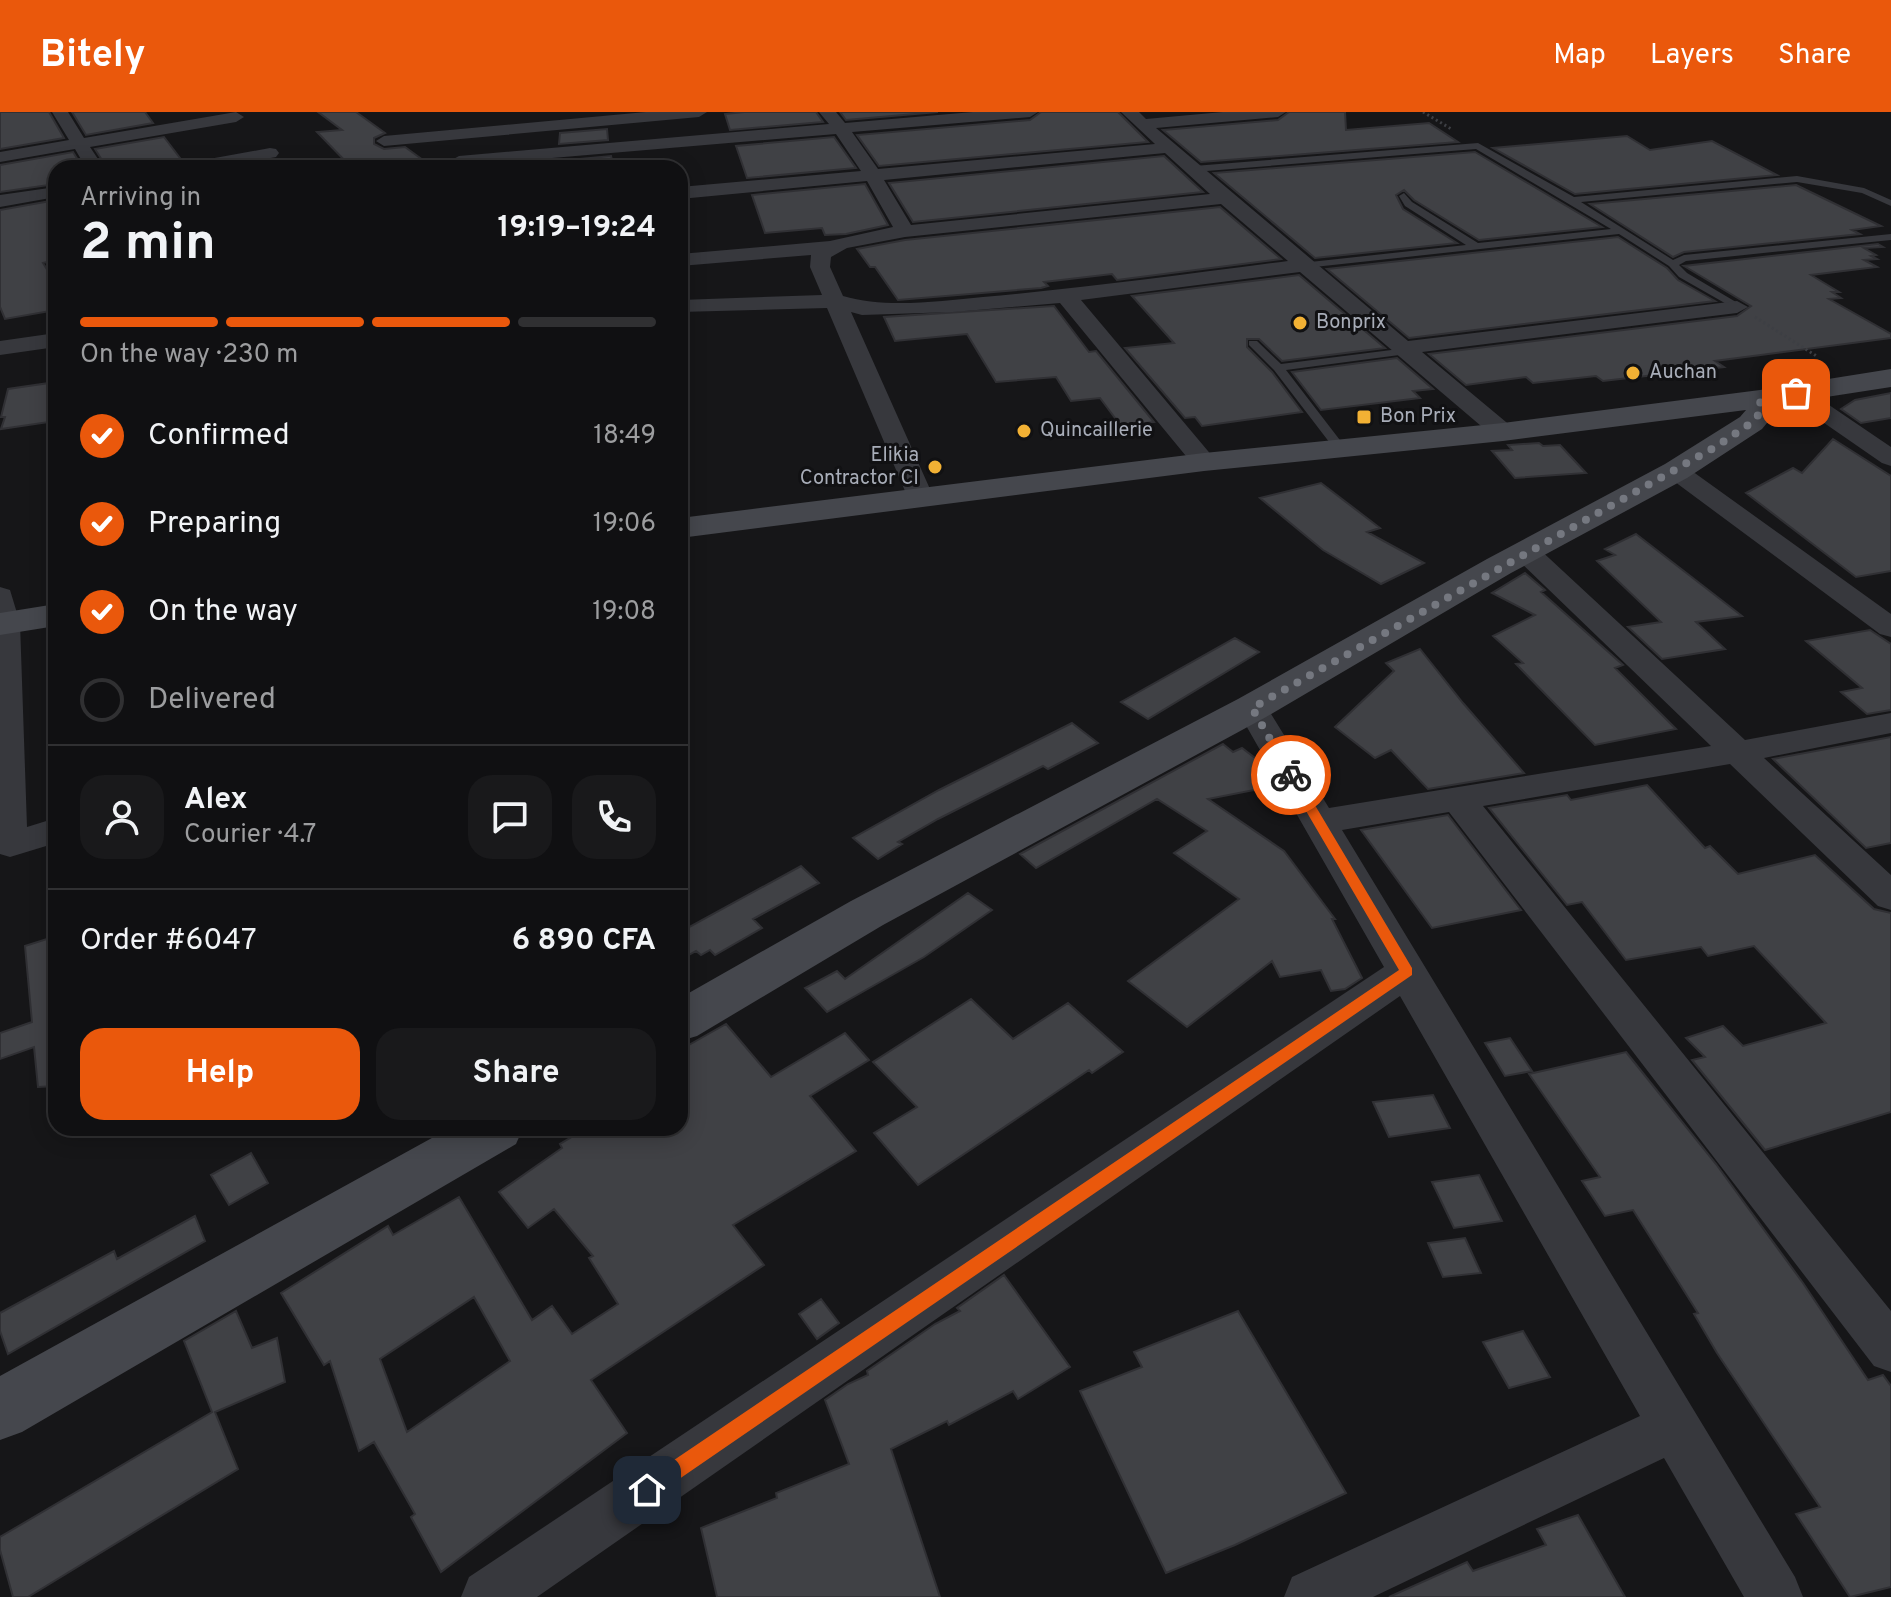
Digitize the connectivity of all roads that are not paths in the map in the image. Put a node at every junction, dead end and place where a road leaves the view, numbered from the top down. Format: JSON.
{"nodes":[{"id":1,"x":60,"y":112,"type":"edge"},
{"id":2,"x":502,"y":112,"type":"edge"},
{"id":3,"x":699,"y":112,"type":"edge"},
{"id":4,"x":827,"y":112,"type":"edge"},
{"id":5,"x":1030,"y":112,"type":"edge"},
{"id":6,"x":1278,"y":112,"type":"edge"},
{"id":7,"x":648,"y":114,"type":"edge"},
{"id":8,"x":1136,"y":118,"type":"edge"},
{"id":9,"x":241,"y":122,"type":"edge"},
{"id":10,"x":841,"y":128,"type":"junction"},
{"id":11,"x":507,"y":129,"type":"junction"},
{"id":12,"x":384,"y":141,"type":"dead end"},
{"id":13,"x":79,"y":145,"type":"junction"},
{"id":14,"x":1167,"y":148,"type":"junction"},
{"id":15,"x":270,"y":153,"type":"junction"},
{"id":16,"x":0,"y":157,"type":"edge"},
{"id":17,"x":89,"y":160,"type":"edge"},
{"id":18,"x":231,"y":160,"type":"edge"},
{"id":19,"x":277,"y":160,"type":"edge"},
{"id":20,"x":471,"y":160,"type":"edge"},
{"id":21,"x":1194,"y":169,"type":"junction"},
{"id":22,"x":874,"y":177,"type":"junction"},
{"id":23,"x":688,"y":192,"type":"edge"},
{"id":24,"x":48,"y":193,"type":"edge"},
{"id":25,"x":1404,"y":196,"type":"dead end"},
{"id":26,"x":1225,"y":198,"type":"junction"},
{"id":27,"x":1572,"y":200,"type":"junction"},
{"id":28,"x":0,"y":201,"type":"edge"},
{"id":29,"x":1891,"y":203,"type":"edge"},
{"id":30,"x":905,"y":231,"type":"junction"},
{"id":31,"x":1621,"y":231,"type":"junction"},
{"id":32,"x":1891,"y":237,"type":"edge"},
{"id":33,"x":832,"y":247,"type":"junction"},
{"id":34,"x":1477,"y":247,"type":"junction"},
{"id":35,"x":688,"y":259,"type":"edge"},
{"id":36,"x":1673,"y":264,"type":"junction"},
{"id":37,"x":1305,"y":265,"type":"junction"},
{"id":38,"x":1066,"y":296,"type":"junction"},
{"id":39,"x":836,"y":301,"type":"junction"},
{"id":40,"x":688,"y":306,"type":"edge"},
{"id":41,"x":1737,"y":307,"type":"joint"},
{"id":42,"x":48,"y":341,"type":"edge"},
{"id":43,"x":1253,"y":343,"type":"dead end"},
{"id":44,"x":0,"y":348,"type":"edge"},
{"id":45,"x":1405,"y":349,"type":"junction"},
{"id":46,"x":1278,"y":368,"type":"junction"},
{"id":47,"x":1891,"y":378,"type":"edge"},
{"id":48,"x":1778,"y":396,"type":"junction"},
{"id":49,"x":1503,"y":432,"type":"junction"},
{"id":50,"x":1340,"y":448,"type":"junction"},
{"id":51,"x":1891,"y":458,"type":"edge"},
{"id":52,"x":1204,"y":462,"type":"junction"},
{"id":53,"x":1676,"y":471,"type":"junction"},
{"id":54,"x":921,"y":498,"type":"junction"},
{"id":55,"x":688,"y":527,"type":"edge"},
{"id":56,"x":1526,"y":552,"type":"junction"},
{"id":57,"x":1891,"y":599,"type":"edge"},
{"id":58,"x":1861,"y":604,"type":"junction"},
{"id":59,"x":2,"y":614,"type":"edge"},
{"id":60,"x":48,"y":615,"type":"edge"},
{"id":61,"x":1891,"y":628,"type":"edge"},
{"id":62,"x":1252,"y":708,"type":"junction"},
{"id":63,"x":1891,"y":723,"type":"edge"},
{"id":64,"x":1738,"y":752,"type":"junction"},
{"id":65,"x":1458,"y":799,"type":"junction"},
{"id":66,"x":1319,"y":822,"type":"junction"},
{"id":67,"x":48,"y":833,"type":"edge"},
{"id":68,"x":5,"y":847,"type":"edge"},
{"id":69,"x":1891,"y":897,"type":"edge"},
{"id":70,"x":1407,"y":971,"type":"junction"},
{"id":71,"x":688,"y":1017,"type":"edge"},
{"id":72,"x":483,"y":1136,"type":"edge"},
{"id":73,"x":1891,"y":1349,"type":"edge"},
{"id":74,"x":0,"y":1410,"type":"edge"},
{"id":75,"x":1675,"y":1426,"type":"junction"},
{"id":76,"x":489,"y":1597,"type":"edge"},
{"id":77,"x":1312,"y":1597,"type":"edge"},
{"id":78,"x":1775,"y":1597,"type":"edge"}],
"edges":[{"from":1,"to":13,"type":"street"},
{"from":2,"to":11,"type":"street"},
{"from":3,"to":7,"type":"street"},
{"from":4,"to":10,"type":"street"},
{"from":5,"to":10,"type":"street"},
{"from":6,"to":8,"type":"street"},
{"from":7,"to":11,"type":"street"},
{"from":8,"to":14,"type":"street"},
{"from":9,"to":13,"type":"street"},
{"from":9,"to":15,"type":"street"},
{"from":10,"to":20,"type":"street"},
{"from":10,"to":22,"type":"street"},
{"from":11,"to":12,"type":"street"},
{"from":13,"to":16,"type":"street"},
{"from":13,"to":17,"type":"street"},
{"from":14,"to":21,"type":"street"},
{"from":14,"to":22,"type":"street"},
{"from":15,"to":18,"type":"street"},
{"from":15,"to":19,"type":"street"},
{"from":21,"to":26,"type":"street"},
{"from":21,"to":27,"type":"lane"},
{"from":22,"to":23,"type":"street"},
{"from":22,"to":30,"type":"street"},
{"from":24,"to":28,"type":"street"},
{"from":25,"to":34,"type":"lane"},
{"from":26,"to":30,"type":"street"},
{"from":26,"to":37,"type":"street"},
{"from":27,"to":29,"type":"lane"},
{"from":27,"to":31,"type":"lane"},
{"from":30,"to":33,"type":"street"},
{"from":31,"to":34,"type":"lane"},
{"from":31,"to":36,"type":"lane"},
{"from":32,"to":36,"type":"lane"},
{"from":33,"to":35,"type":"street"},
{"from":33,"to":39,"type":"street"},
{"from":34,"to":37,"type":"lane"},
{"from":36,"to":41,"type":"lane"},
{"from":37,"to":38,"type":"street"},
{"from":37,"to":45,"type":"street"},
{"from":38,"to":39,"type":"street"},
{"from":38,"to":52,"type":"street"},
{"from":39,"to":40,"type":"street"},
{"from":39,"to":54,"type":"street"},
{"from":41,"to":45,"type":"street"},
{"from":42,"to":44,"type":"street"},
{"from":43,"to":46,"type":"lane"},
{"from":45,"to":46,"type":"lane"},
{"from":45,"to":49,"type":"street"},
{"from":46,"to":50,"type":"lane"},
{"from":47,"to":48,"type":"street"},
{"from":48,"to":49,"type":"street"},
{"from":48,"to":51,"type":"street"},
{"from":48,"to":53,"type":"street"},
{"from":49,"to":50,"type":"street"},
{"from":50,"to":52,"type":"street"},
{"from":52,"to":54,"type":"street"},
{"from":53,"to":56,"type":"street"},
{"from":53,"to":58,"type":"street"},
{"from":54,"to":55,"type":"street"},
{"from":56,"to":62,"type":"street"},
{"from":56,"to":64,"type":"street"},
{"from":57,"to":58,"type":"street"},
{"from":58,"to":61,"type":"street"},
{"from":59,"to":60,"type":"street"},
{"from":59,"to":68,"type":"street"},
{"from":62,"to":66,"type":"street"},
{"from":62,"to":71,"type":"street"},
{"from":63,"to":64,"type":"street"},
{"from":64,"to":65,"type":"street"},
{"from":64,"to":69,"type":"street"},
{"from":65,"to":66,"type":"street"},
{"from":65,"to":73,"type":"street"},
{"from":66,"to":70,"type":"street"},
{"from":67,"to":68,"type":"street"},
{"from":70,"to":75,"type":"street"},
{"from":70,"to":76,"type":"street"},
{"from":72,"to":74,"type":"street"},
{"from":75,"to":77,"type":"street"},
{"from":75,"to":78,"type":"street"}]}
